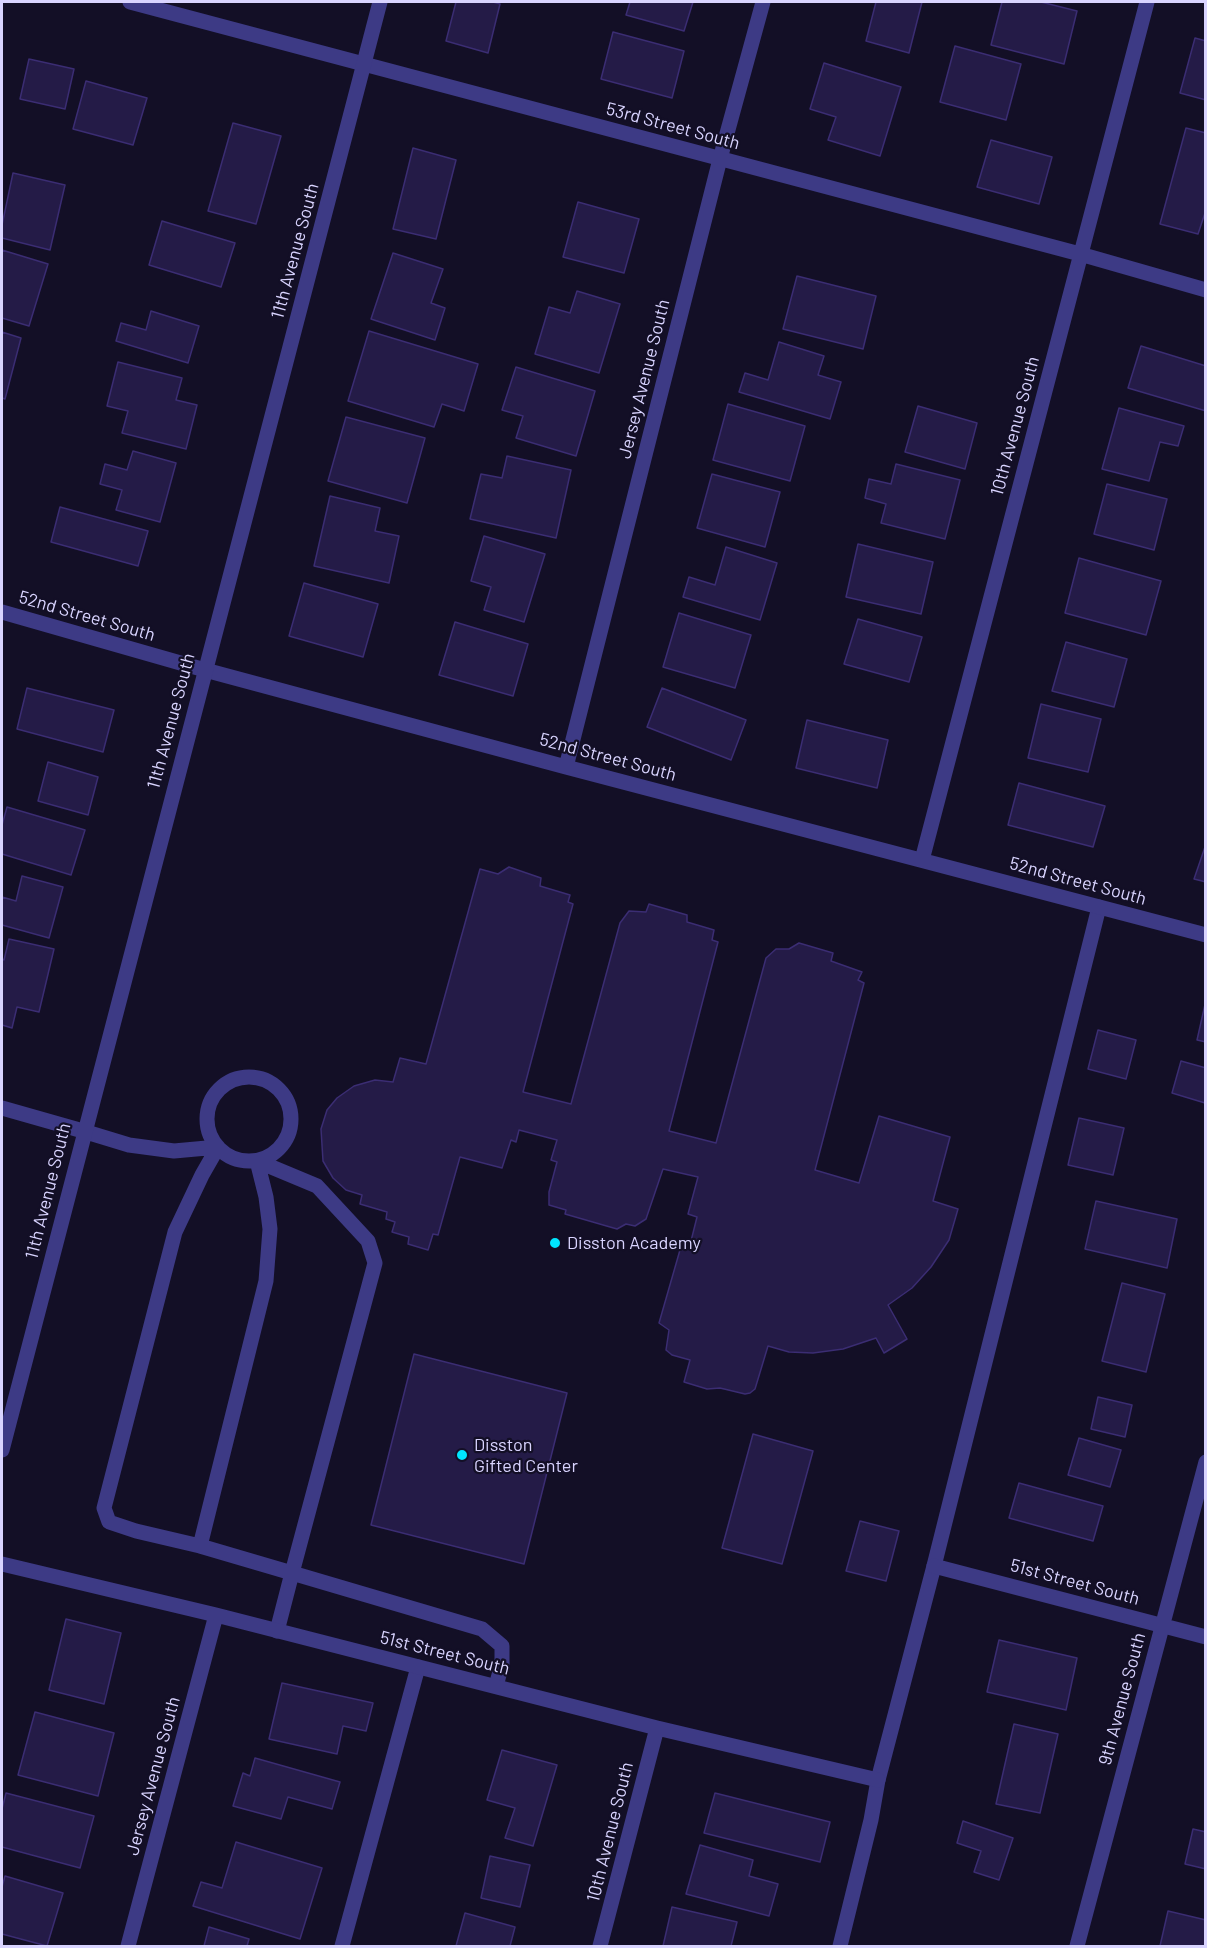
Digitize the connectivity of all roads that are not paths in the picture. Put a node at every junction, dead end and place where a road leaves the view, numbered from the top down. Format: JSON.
{"nodes":[{"id":1,"x":130,"y":2,"type":"edge"},
{"id":2,"x":380,"y":2,"type":"edge"},
{"id":3,"x":762,"y":2,"type":"edge"},
{"id":4,"x":1147,"y":2,"type":"edge"},
{"id":5,"x":365,"y":63,"type":"junction"},
{"id":6,"x":720,"y":159,"type":"junction"},
{"id":7,"x":1080,"y":254,"type":"junction"},
{"id":8,"x":1206,"y":290,"type":"edge"},
{"id":9,"x":2,"y":612,"type":"edge"},
{"id":10,"x":205,"y":669,"type":"junction"},
{"id":11,"x":566,"y":767,"type":"junction"},
{"id":12,"x":922,"y":860,"type":"junction"},
{"id":13,"x":1099,"y":907,"type":"junction"},
{"id":14,"x":1206,"y":935,"type":"edge"},
{"id":15,"x":2,"y":1108,"type":"edge"},
{"id":16,"x":83,"y":1131,"type":"junction"},
{"id":17,"x":218,"y":1147,"type":"junction"},
{"id":18,"x":257,"y":1161,"type":"junction"},
{"id":19,"x":2,"y":1450,"type":"edge"},
{"id":20,"x":1206,"y":1462,"type":"edge"},
{"id":21,"x":200,"y":1546,"type":"junction"},
{"id":22,"x":2,"y":1564,"type":"edge"},
{"id":23,"x":934,"y":1566,"type":"junction"},
{"id":24,"x":292,"y":1573,"type":"junction"},
{"id":25,"x":216,"y":1615,"type":"junction"},
{"id":26,"x":1161,"y":1625,"type":"junction"},
{"id":27,"x":277,"y":1630,"type":"junction"},
{"id":28,"x":1206,"y":1637,"type":"edge"},
{"id":29,"x":418,"y":1666,"type":"junction"},
{"id":30,"x":496,"y":1686,"type":"junction"},
{"id":31,"x":657,"y":1728,"type":"junction"},
{"id":32,"x":878,"y":1780,"type":"junction"},
{"id":33,"x":128,"y":1947,"type":"edge"},
{"id":34,"x":342,"y":1947,"type":"edge"},
{"id":35,"x":600,"y":1947,"type":"edge"},
{"id":36,"x":840,"y":1947,"type":"edge"},
{"id":37,"x":1077,"y":1947,"type":"edge"}],
"edges":[{"from":1,"to":5,"type":"street","name":"53rd Street South"},
{"from":2,"to":5,"type":"street","name":"11th Avenue South"},
{"from":3,"to":6,"type":"street","name":"Jersey Avenue South"},
{"from":4,"to":7,"type":"street","name":"10th Avenue South"},
{"from":5,"to":6,"type":"street","name":"53rd Street South"},
{"from":5,"to":10,"type":"street","name":"11th Avenue South"},
{"from":6,"to":7,"type":"street","name":"53rd Street South"},
{"from":6,"to":11,"type":"street","name":"Jersey Avenue South"},
{"from":7,"to":8,"type":"street","name":"53rd Street South"},
{"from":7,"to":12,"type":"street","name":"10th Avenue South"},
{"from":9,"to":10,"type":"street","name":"52nd Street South"},
{"from":10,"to":11,"type":"street","name":"52nd Street South"},
{"from":10,"to":16,"type":"street","name":"11th Avenue South"},
{"from":11,"to":12,"type":"street","name":"52nd Street South"},
{"from":12,"to":13,"type":"street","name":"52nd Street South"},
{"from":13,"to":14,"type":"street","name":"52nd Street South"},
{"from":13,"to":23,"type":"street"},
{"from":15,"to":16,"type":"street"},
{"from":16,"to":17,"type":"street"},
{"from":16,"to":19,"type":"street","name":"11th Avenue South"},
{"from":17,"to":18,"type":"street"},
{"from":17,"to":18,"type":"street"},
{"from":17,"to":21,"type":"street"},
{"from":18,"to":21,"type":"street"},
{"from":18,"to":24,"type":"street"},
{"from":20,"to":26,"type":"street","name":"9th Avenue South"},
{"from":21,"to":24,"type":"street"},
{"from":22,"to":25,"type":"street","name":"51st Street South"},
{"from":23,"to":26,"type":"street","name":"51st Street South"},
{"from":23,"to":32,"type":"street"},
{"from":24,"to":27,"type":"street"},
{"from":24,"to":30,"type":"street"},
{"from":25,"to":27,"type":"street","name":"51st Street South"},
{"from":25,"to":33,"type":"street","name":"Jersey Avenue South"},
{"from":26,"to":28,"type":"street","name":"51st Street South"},
{"from":26,"to":37,"type":"street","name":"9th Avenue South"},
{"from":27,"to":29,"type":"street","name":"51st Street South"},
{"from":29,"to":30,"type":"street","name":"51st Street South"},
{"from":29,"to":34,"type":"street"},
{"from":30,"to":31,"type":"street","name":"51st Street South"},
{"from":31,"to":32,"type":"street","name":"51st Street South"},
{"from":31,"to":35,"type":"street","name":"10th Avenue South"},
{"from":32,"to":36,"type":"street"}]}
